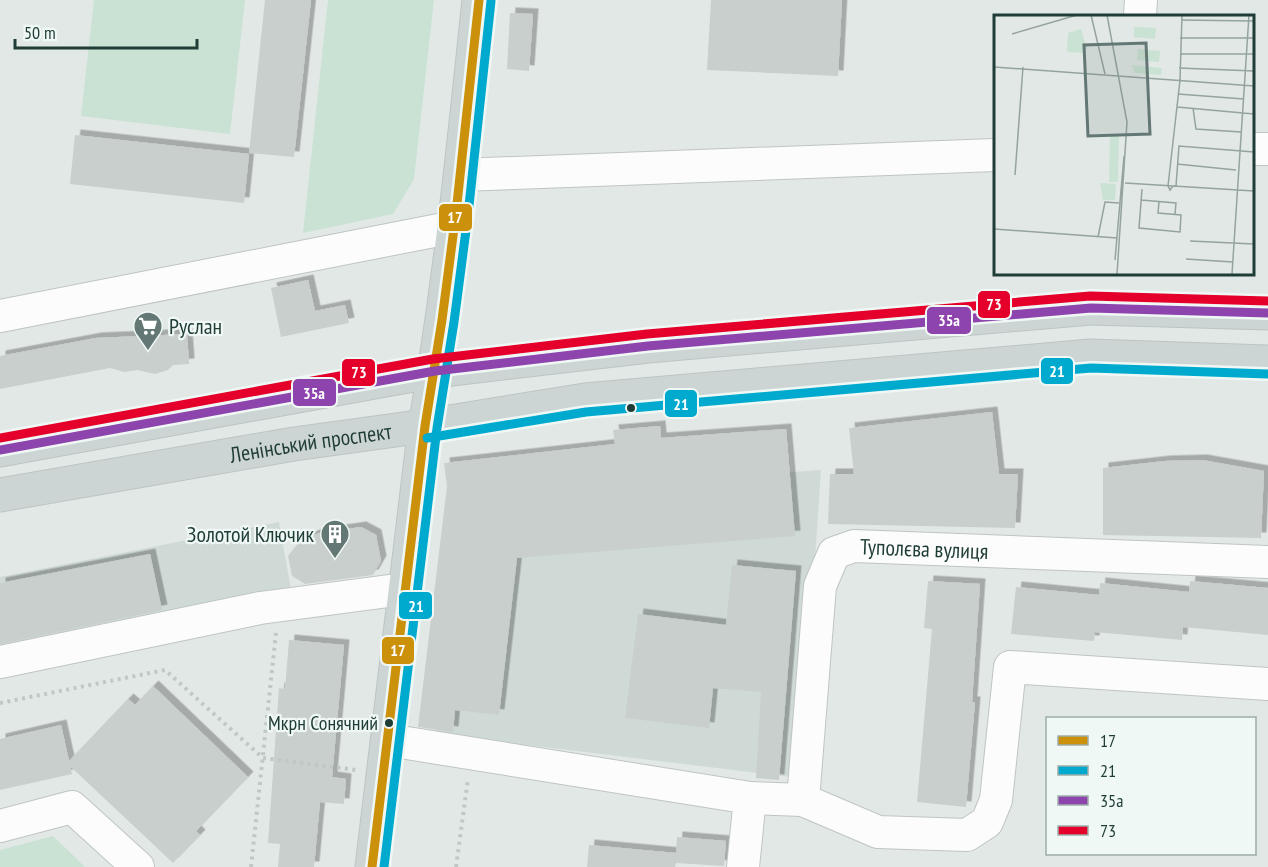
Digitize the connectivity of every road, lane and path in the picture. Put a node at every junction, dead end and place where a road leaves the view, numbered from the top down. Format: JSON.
{"nodes":[{"id":1,"x":479,"y":0,"type":"edge"},
{"id":2,"x":994,"y":155,"type":"edge"},
{"id":3,"x":460,"y":175,"type":"junction"},
{"id":4,"x":454,"y":227,"type":"junction"},
{"id":5,"x":1268,"y":313,"type":"edge"},
{"id":6,"x":0,"y":316,"type":"edge"},
{"id":7,"x":1268,"y":362,"type":"edge"},
{"id":8,"x":435,"y":371,"type":"junction"},
{"id":9,"x":425,"y":426,"type":"junction"},
{"id":10,"x":0,"y":450,"type":"edge"},
{"id":11,"x":0,"y":495,"type":"edge"},
{"id":12,"x":1268,"y":562,"type":"edge"},
{"id":13,"x":404,"y":589,"type":"junction"},
{"id":14,"x":279,"y":606,"type":"junction"},
{"id":15,"x":0,"y":662,"type":"edge"},
{"id":16,"x":1268,"y":684,"type":"edge"},
{"id":17,"x":0,"y":703,"type":"edge"},
{"id":18,"x":388,"y":740,"type":"junction"},
{"id":19,"x":471,"y":754,"type":"junction"},
{"id":20,"x":263,"y":758,"type":"junction"},
{"id":21,"x":384,"y":773,"type":"junction"},
{"id":22,"x":750,"y":798,"type":"junction"},
{"id":23,"x":803,"y":800,"type":"junction"},
{"id":24,"x":0,"y":825,"type":"edge"},
{"id":25,"x":138,"y":867,"type":"edge"},
{"id":26,"x":251,"y":867,"type":"edge"},
{"id":27,"x":372,"y":867,"type":"edge"},
{"id":28,"x":456,"y":867,"type":"edge"},
{"id":29,"x":744,"y":867,"type":"edge"}],
"edges":[{"from":1,"to":3,"type":"main road"},
{"from":2,"to":3,"type":"street"},
{"from":3,"to":4,"type":"main road"},
{"from":4,"to":6,"type":"street"},
{"from":4,"to":8,"type":"main road"},
{"from":5,"to":8,"type":"main road"},
{"from":7,"to":9,"type":"main road","name":"Ленінський проспект"},
{"from":8,"to":9,"type":"main road"},
{"from":8,"to":10,"type":"main road"},
{"from":9,"to":11,"type":"main road","name":"Ленінський проспект"},
{"from":9,"to":13,"type":"main road"},
{"from":12,"to":23,"type":"street","name":"Туполєва вулиця"},
{"from":13,"to":14,"type":"street"},
{"from":13,"to":18,"type":"main road"},
{"from":14,"to":15,"type":"street"},
{"from":14,"to":20,"type":"path"},
{"from":16,"to":23,"type":"street"},
{"from":17,"to":20,"type":"path"},
{"from":18,"to":19,"type":"street"},
{"from":18,"to":21,"type":"main road"},
{"from":19,"to":22,"type":"street"},
{"from":19,"to":28,"type":"path"},
{"from":20,"to":21,"type":"path"},
{"from":20,"to":26,"type":"path"},
{"from":21,"to":27,"type":"main road"},
{"from":22,"to":23,"type":"street"},
{"from":22,"to":29,"type":"street"},
{"from":24,"to":25,"type":"street"}]}
